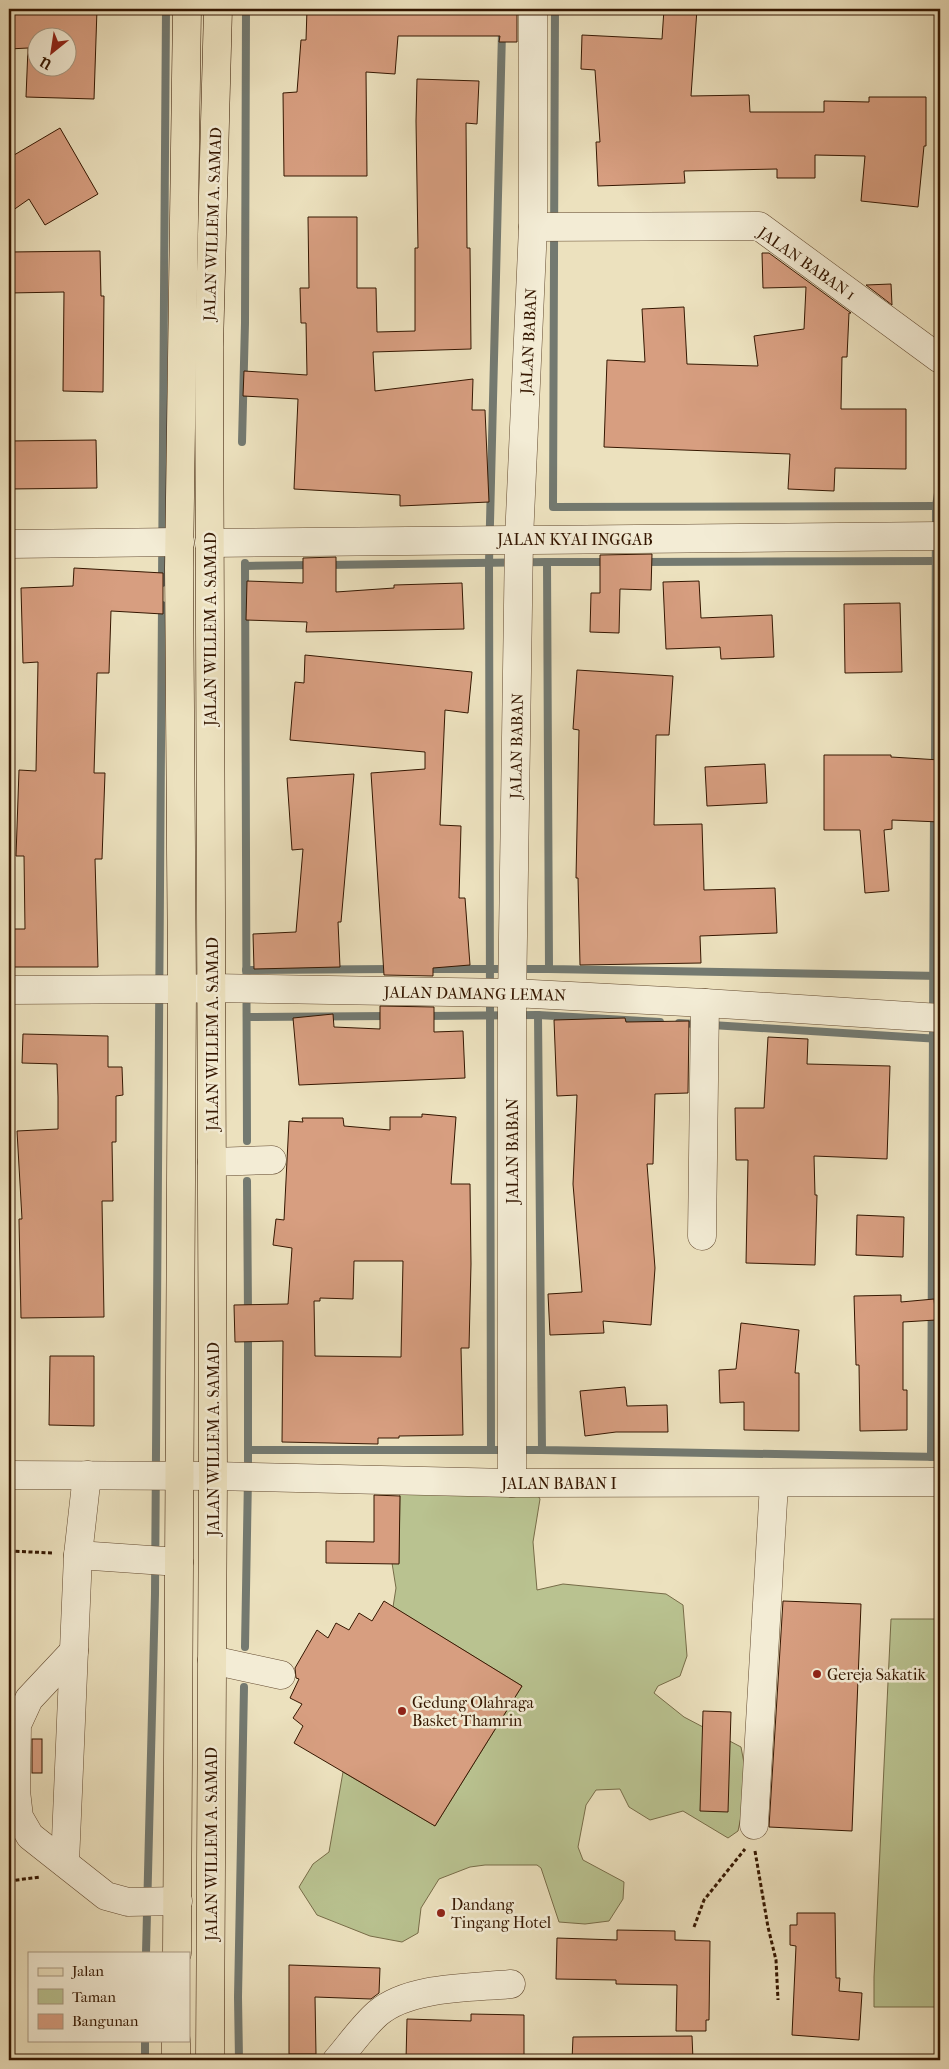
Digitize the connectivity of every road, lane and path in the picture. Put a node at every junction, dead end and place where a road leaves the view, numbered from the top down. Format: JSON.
{"nodes":[{"id":1,"x":186,"y":9,"type":"edge"},
{"id":2,"x":218,"y":9,"type":"edge"},
{"id":3,"x":533,"y":9,"type":"edge"},
{"id":4,"x":186,"y":64,"type":"junction"},
{"id":5,"x":217,"y":66,"type":"junction"},
{"id":6,"x":534,"y":227,"type":"junction"},
{"id":7,"x":940,"y":359,"type":"edge"},
{"id":8,"x":940,"y":536,"type":"edge"},
{"id":9,"x":519,"y":539,"type":"junction"},
{"id":10,"x":180,"y":542,"type":"junction"},
{"id":11,"x":209,"y":543,"type":"junction"},
{"id":12,"x":9,"y":544,"type":"edge"},
{"id":13,"x":212,"y":988,"type":"junction"},
{"id":14,"x":9,"y":990,"type":"edge"},
{"id":15,"x":182,"y":990,"type":"junction"},
{"id":16,"x":704,"y":1003,"type":"junction"},
{"id":17,"x":512,"y":1008,"type":"junction"},
{"id":18,"x":940,"y":1018,"type":"edge"},
{"id":19,"x":272,"y":1160,"type":"dead end"},
{"id":20,"x":212,"y":1162,"type":"junction"},
{"id":21,"x":702,"y":1236,"type":"dead end"},
{"id":22,"x":9,"y":1475,"type":"edge"},
{"id":23,"x":87,"y":1475,"type":"junction"},
{"id":24,"x":213,"y":1476,"type":"junction"},
{"id":25,"x":178,"y":1477,"type":"junction"},
{"id":26,"x":940,"y":1482,"type":"edge"},
{"id":27,"x":512,"y":1483,"type":"junction"},
{"id":28,"x":774,"y":1484,"type":"junction"},
{"id":29,"x":9,"y":1551,"type":"edge"},
{"id":30,"x":78,"y":1555,"type":"junction"},
{"id":31,"x":179,"y":1562,"type":"junction"},
{"id":32,"x":74,"y":1651,"type":"junction"},
{"id":33,"x":212,"y":1660,"type":"junction"},
{"id":34,"x":281,"y":1675,"type":"dead end"},
{"id":35,"x":754,"y":1831,"type":"junction"},
{"id":36,"x":65,"y":1863,"type":"junction"},
{"id":37,"x":178,"y":1901,"type":"junction"},
{"id":38,"x":694,"y":1927,"type":"dead end"},
{"id":39,"x":177,"y":1952,"type":"edge"},
{"id":40,"x":511,"y":1984,"type":"dead end"},
{"id":41,"x":778,"y":2000,"type":"dead end"},
{"id":42,"x":176,"y":2042,"type":"edge"},
{"id":43,"x":176,"y":2060,"type":"edge"},
{"id":44,"x":210,"y":2060,"type":"edge"},
{"id":45,"x":337,"y":2060,"type":"edge"}],
"edges":[{"from":1,"to":4,"type":"main road","name":"JALAN WILLEM A. SAMAD"},
{"from":2,"to":5,"type":"main road","name":"JALAN WILLEM A. SAMAD"},
{"from":3,"to":6,"type":"street","name":"JALAN BABAN"},
{"from":4,"to":5,"type":"street"},
{"from":4,"to":10,"type":"main road","name":"JALAN WILLEM A. SAMAD"},
{"from":5,"to":11,"type":"main road","name":"JALAN WILLEM A. SAMAD"},
{"from":6,"to":7,"type":"street","name":"JALAN BABAN 1"},
{"from":6,"to":9,"type":"street","name":"JALAN BABAN"},
{"from":8,"to":9,"type":"street","name":"JALAN KYAI INGGAB"},
{"from":9,"to":11,"type":"street","name":"JALAN KYAI INGGAB"},
{"from":9,"to":17,"type":"street","name":"JALAN BABAN"},
{"from":10,"to":12,"type":"street"},
{"from":10,"to":15,"type":"main road","name":"JALAN WILLEM A. SAMAD"},
{"from":11,"to":13,"type":"main road","name":"JALAN WILLEM A. SAMAD"},
{"from":13,"to":15,"type":"street","name":"JALAN DAMANG LEMAN"},
{"from":13,"to":17,"type":"street","name":"JALAN DAMANG LEMAN"},
{"from":13,"to":20,"type":"main road","name":"JALAN WILLEM A. SAMAD"},
{"from":14,"to":15,"type":"street","name":"JALAN DAMANG LEMAN"},
{"from":15,"to":25,"type":"main road","name":"JALAN WILLEM A. SAMAD"},
{"from":16,"to":17,"type":"street","name":"JALAN DAMANG LEMAN"},
{"from":16,"to":18,"type":"street","name":"JALAN DAMANG LEMAN"},
{"from":16,"to":21,"type":"street"},
{"from":17,"to":27,"type":"street","name":"JALAN BABAN"},
{"from":19,"to":20,"type":"street"},
{"from":20,"to":24,"type":"main road","name":"JALAN WILLEM A. SAMAD"},
{"from":22,"to":23,"type":"street","name":"JALAN BABAN I"},
{"from":23,"to":25,"type":"street","name":"JALAN BABAN I"},
{"from":23,"to":30,"type":"street"},
{"from":24,"to":25,"type":"street","name":"JALAN BABAN I"},
{"from":24,"to":27,"type":"street","name":"JALAN BABAN I"},
{"from":24,"to":33,"type":"main road","name":"JALAN WILLEM A. SAMAD"},
{"from":25,"to":31,"type":"main road","name":"JALAN WILLEM A. SAMAD"},
{"from":26,"to":28,"type":"street","name":"JALAN BABAN I"},
{"from":27,"to":28,"type":"street","name":"JALAN BABAN I"},
{"from":28,"to":35,"type":"street"},
{"from":29,"to":30,"type":"path"},
{"from":30,"to":31,"type":"street"},
{"from":30,"to":32,"type":"street"},
{"from":31,"to":37,"type":"main road","name":"JALAN WILLEM A. SAMAD"},
{"from":32,"to":36,"type":"street"},
{"from":32,"to":36,"type":"street"},
{"from":33,"to":34,"type":"street"},
{"from":33,"to":44,"type":"main road","name":"JALAN WILLEM A. SAMAD"},
{"from":35,"to":38,"type":"path"},
{"from":35,"to":41,"type":"path"},
{"from":36,"to":37,"type":"street"},
{"from":37,"to":39,"type":"main road","name":"JALAN WILLEM A. SAMAD"},
{"from":40,"to":45,"type":"street"},
{"from":42,"to":43,"type":"main road"}]}
